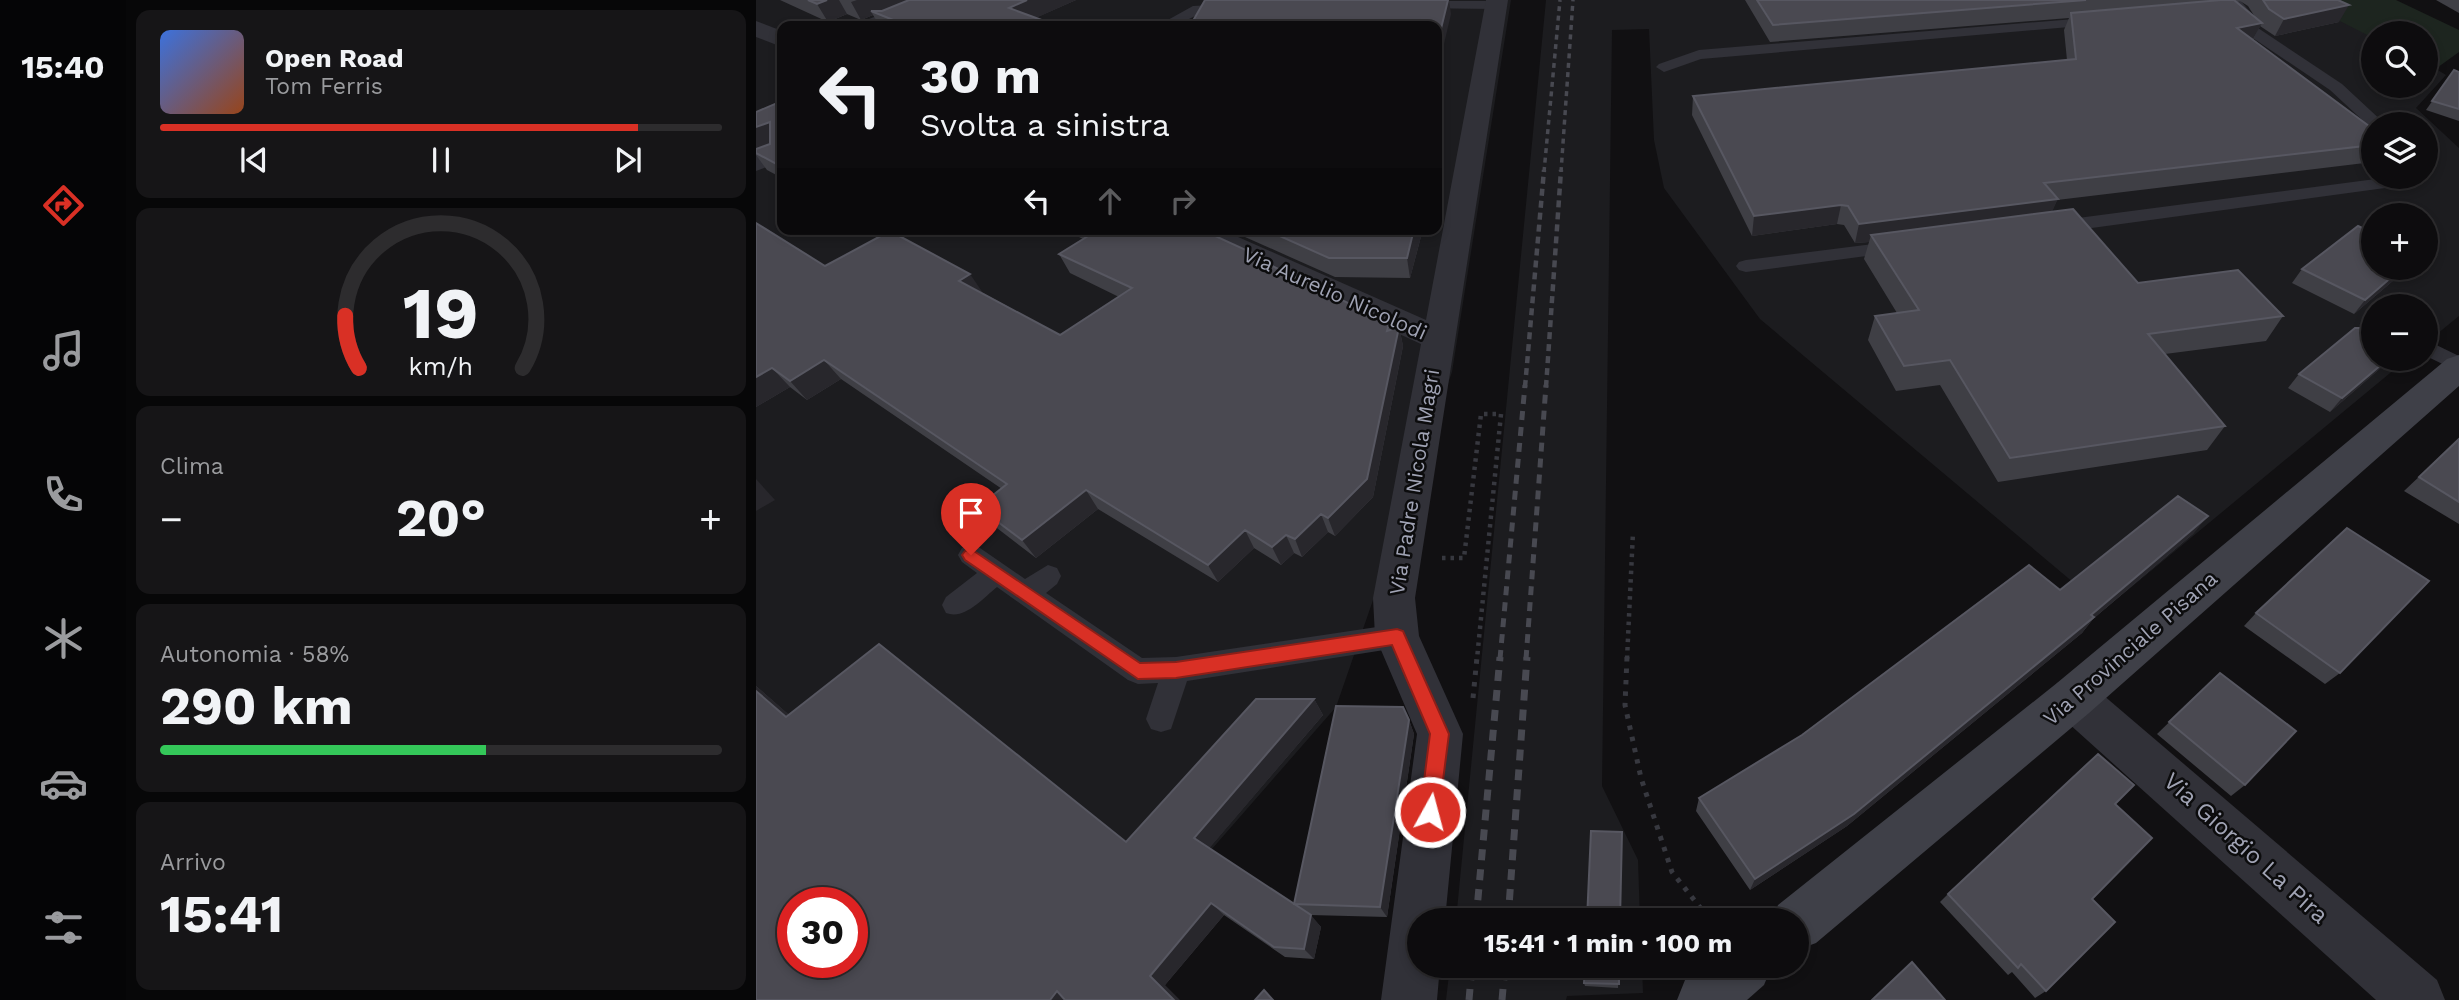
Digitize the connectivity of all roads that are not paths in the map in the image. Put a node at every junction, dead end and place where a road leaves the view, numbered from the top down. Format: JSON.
{"nodes":[{"id":1,"x":936,"y":0,"type":"edge"},
{"id":2,"x":1497,"y":2,"type":"edge"},
{"id":3,"x":1398,"y":5,"type":"edge"},
{"id":4,"x":2230,"y":5,"type":"edge"},
{"id":5,"x":1251,"y":8,"type":"edge"},
{"id":6,"x":2116,"y":20,"type":"edge"},
{"id":7,"x":884,"y":21,"type":"edge"},
{"id":8,"x":1174,"y":21,"type":"edge"},
{"id":9,"x":756,"y":28,"type":"edge"},
{"id":10,"x":777,"y":38,"type":"edge"},
{"id":11,"x":1664,"y":67,"type":"dead end"},
{"id":12,"x":2364,"y":112,"type":"edge"},
{"id":13,"x":777,"y":153,"type":"edge"},
{"id":14,"x":756,"y":163,"type":"edge"},
{"id":15,"x":2361,"y":186,"type":"edge"},
{"id":16,"x":2037,"y":229,"type":"edge"},
{"id":17,"x":1208,"y":235,"type":"edge"},
{"id":18,"x":1912,"y":245,"type":"edge"},
{"id":19,"x":1746,"y":266,"type":"dead end"},
{"id":20,"x":1438,"y":339,"type":"junction"},
{"id":21,"x":2438,"y":353,"type":"edge"},
{"id":22,"x":2459,"y":366,"type":"edge"},
{"id":23,"x":971,"y":555,"type":"dead end"},
{"id":24,"x":996,"y":573,"type":"junction"},
{"id":25,"x":1048,"y":576,"type":"dead end"},
{"id":26,"x":1026,"y":594,"type":"junction"},
{"id":27,"x":955,"y":605,"type":"dead end"},
{"id":28,"x":1397,"y":636,"type":"junction"},
{"id":29,"x":1176,"y":670,"type":"junction"},
{"id":30,"x":2073,"y":698,"type":"junction"},
{"id":31,"x":1161,"y":719,"type":"dead end"},
{"id":32,"x":1809,"y":913,"type":"edge"},
{"id":33,"x":1731,"y":978,"type":"edge"},
{"id":34,"x":1409,"y":1000,"type":"edge"},
{"id":35,"x":1705,"y":1000,"type":"edge"},
{"id":36,"x":2417,"y":1000,"type":"edge"}],
"edges":[{"from":1,"to":7,"type":"street"},
{"from":2,"to":3,"type":"lane"},
{"from":2,"to":20,"type":"street","name":"Via Padre Nicola Magri"},
{"from":4,"to":12,"type":"lane"},
{"from":5,"to":8,"type":"lane"},
{"from":6,"to":11,"type":"lane"},
{"from":9,"to":10,"type":"street"},
{"from":13,"to":14,"type":"street"},
{"from":15,"to":16,"type":"lane"},
{"from":17,"to":20,"type":"street","name":"Via Aurelio Nicolodi"},
{"from":18,"to":19,"type":"lane"},
{"from":20,"to":28,"type":"street","name":"Via Padre Nicola Magri"},
{"from":21,"to":22,"type":"lane"},
{"from":22,"to":30,"type":"street","name":"Via Provinciale Pisana"},
{"from":23,"to":24,"type":"lane"},
{"from":24,"to":26,"type":"lane"},
{"from":24,"to":27,"type":"lane"},
{"from":25,"to":26,"type":"lane"},
{"from":26,"to":29,"type":"lane"},
{"from":28,"to":29,"type":"lane"},
{"from":28,"to":34,"type":"street","name":"Via Padre Nicola Magri"},
{"from":29,"to":31,"type":"lane"},
{"from":30,"to":32,"type":"street","name":"Via Provinciale Pisana"},
{"from":30,"to":36,"type":"street","name":"Via Giorgio La Pira"},
{"from":33,"to":35,"type":"street"}]}
